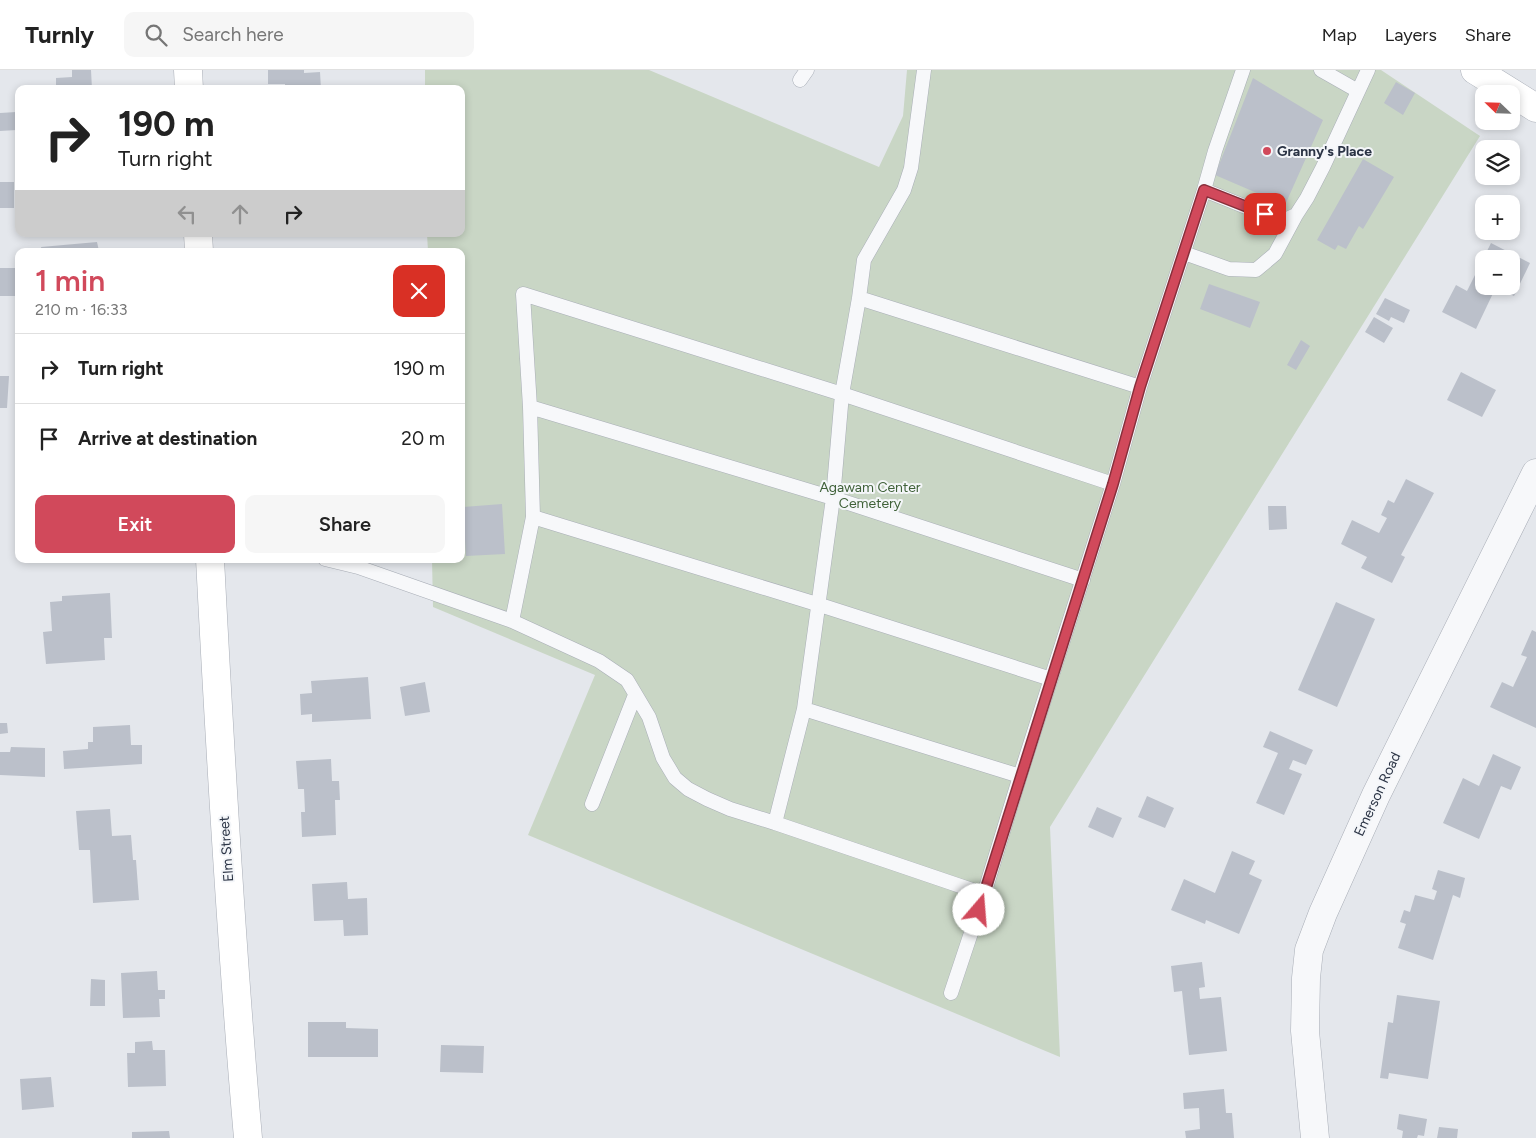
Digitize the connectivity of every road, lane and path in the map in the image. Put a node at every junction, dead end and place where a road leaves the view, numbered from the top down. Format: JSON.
{"nodes":[{"id":1,"x":188,"y":70,"type":"edge"},
{"id":2,"x":924,"y":70,"type":"edge"},
{"id":3,"x":1244,"y":70,"type":"edge"},
{"id":4,"x":1321,"y":70,"type":"edge"},
{"id":5,"x":1368,"y":70,"type":"edge"},
{"id":6,"x":1475,"y":70,"type":"edge"},
{"id":7,"x":189,"y":85,"type":"edge"},
{"id":8,"x":1358,"y":91,"type":"junction"},
{"id":9,"x":1536,"y":108,"type":"edge"},
{"id":10,"x":1204,"y":190,"type":"junction"},
{"id":11,"x":1296,"y":215,"type":"junction"},
{"id":12,"x":1184,"y":253,"type":"junction"},
{"id":13,"x":859,"y":298,"type":"junction"},
{"id":14,"x":1140,"y":387,"type":"junction"},
{"id":15,"x":842,"y":394,"type":"junction"},
{"id":16,"x":530,"y":407,"type":"junction"},
{"id":17,"x":1536,"y":472,"type":"edge"},
{"id":18,"x":1113,"y":484,"type":"junction"},
{"id":19,"x":833,"y":498,"type":"junction"},
{"id":20,"x":533,"y":517,"type":"junction"},
{"id":21,"x":210,"y":563,"type":"edge"},
{"id":22,"x":340,"y":563,"type":"edge"},
{"id":23,"x":1083,"y":580,"type":"junction"},
{"id":24,"x":820,"y":605,"type":"junction"},
{"id":25,"x":512,"y":621,"type":"junction"},
{"id":26,"x":1051,"y":679,"type":"junction"},
{"id":27,"x":636,"y":695,"type":"junction"},
{"id":28,"x":804,"y":709,"type":"junction"},
{"id":29,"x":1020,"y":776,"type":"junction"},
{"id":30,"x":592,"y":804,"type":"dead end"},
{"id":31,"x":775,"y":823,"type":"junction"},
{"id":32,"x":984,"y":894,"type":"junction"},
{"id":33,"x":951,"y":993,"type":"dead end"},
{"id":34,"x":248,"y":1138,"type":"edge"},
{"id":35,"x":1315,"y":1138,"type":"edge"}],
"edges":[{"from":1,"to":7,"type":"street"},
{"from":2,"to":13,"type":"lane"},
{"from":3,"to":10,"type":"lane"},
{"from":4,"to":8,"type":"lane"},
{"from":5,"to":8,"type":"lane"},
{"from":6,"to":9,"type":"street"},
{"from":8,"to":11,"type":"lane"},
{"from":10,"to":11,"type":"lane"},
{"from":10,"to":12,"type":"lane"},
{"from":11,"to":12,"type":"lane"},
{"from":12,"to":14,"type":"lane"},
{"from":13,"to":14,"type":"lane"},
{"from":13,"to":15,"type":"lane"},
{"from":14,"to":18,"type":"lane"},
{"from":15,"to":16,"type":"lane"},
{"from":15,"to":18,"type":"lane"},
{"from":15,"to":19,"type":"lane"},
{"from":16,"to":19,"type":"lane"},
{"from":16,"to":20,"type":"lane"},
{"from":17,"to":35,"type":"street","name":"Emerson Road"},
{"from":18,"to":23,"type":"lane"},
{"from":19,"to":23,"type":"lane"},
{"from":19,"to":24,"type":"lane"},
{"from":20,"to":24,"type":"lane"},
{"from":20,"to":25,"type":"lane"},
{"from":21,"to":34,"type":"street","name":"Elm Street"},
{"from":22,"to":25,"type":"lane"},
{"from":23,"to":26,"type":"lane"},
{"from":24,"to":26,"type":"lane"},
{"from":24,"to":28,"type":"lane"},
{"from":25,"to":27,"type":"lane"},
{"from":26,"to":29,"type":"lane"},
{"from":27,"to":30,"type":"lane"},
{"from":27,"to":31,"type":"lane"},
{"from":28,"to":29,"type":"lane"},
{"from":28,"to":31,"type":"lane"},
{"from":29,"to":32,"type":"lane"},
{"from":31,"to":32,"type":"lane"},
{"from":32,"to":33,"type":"lane"}]}
